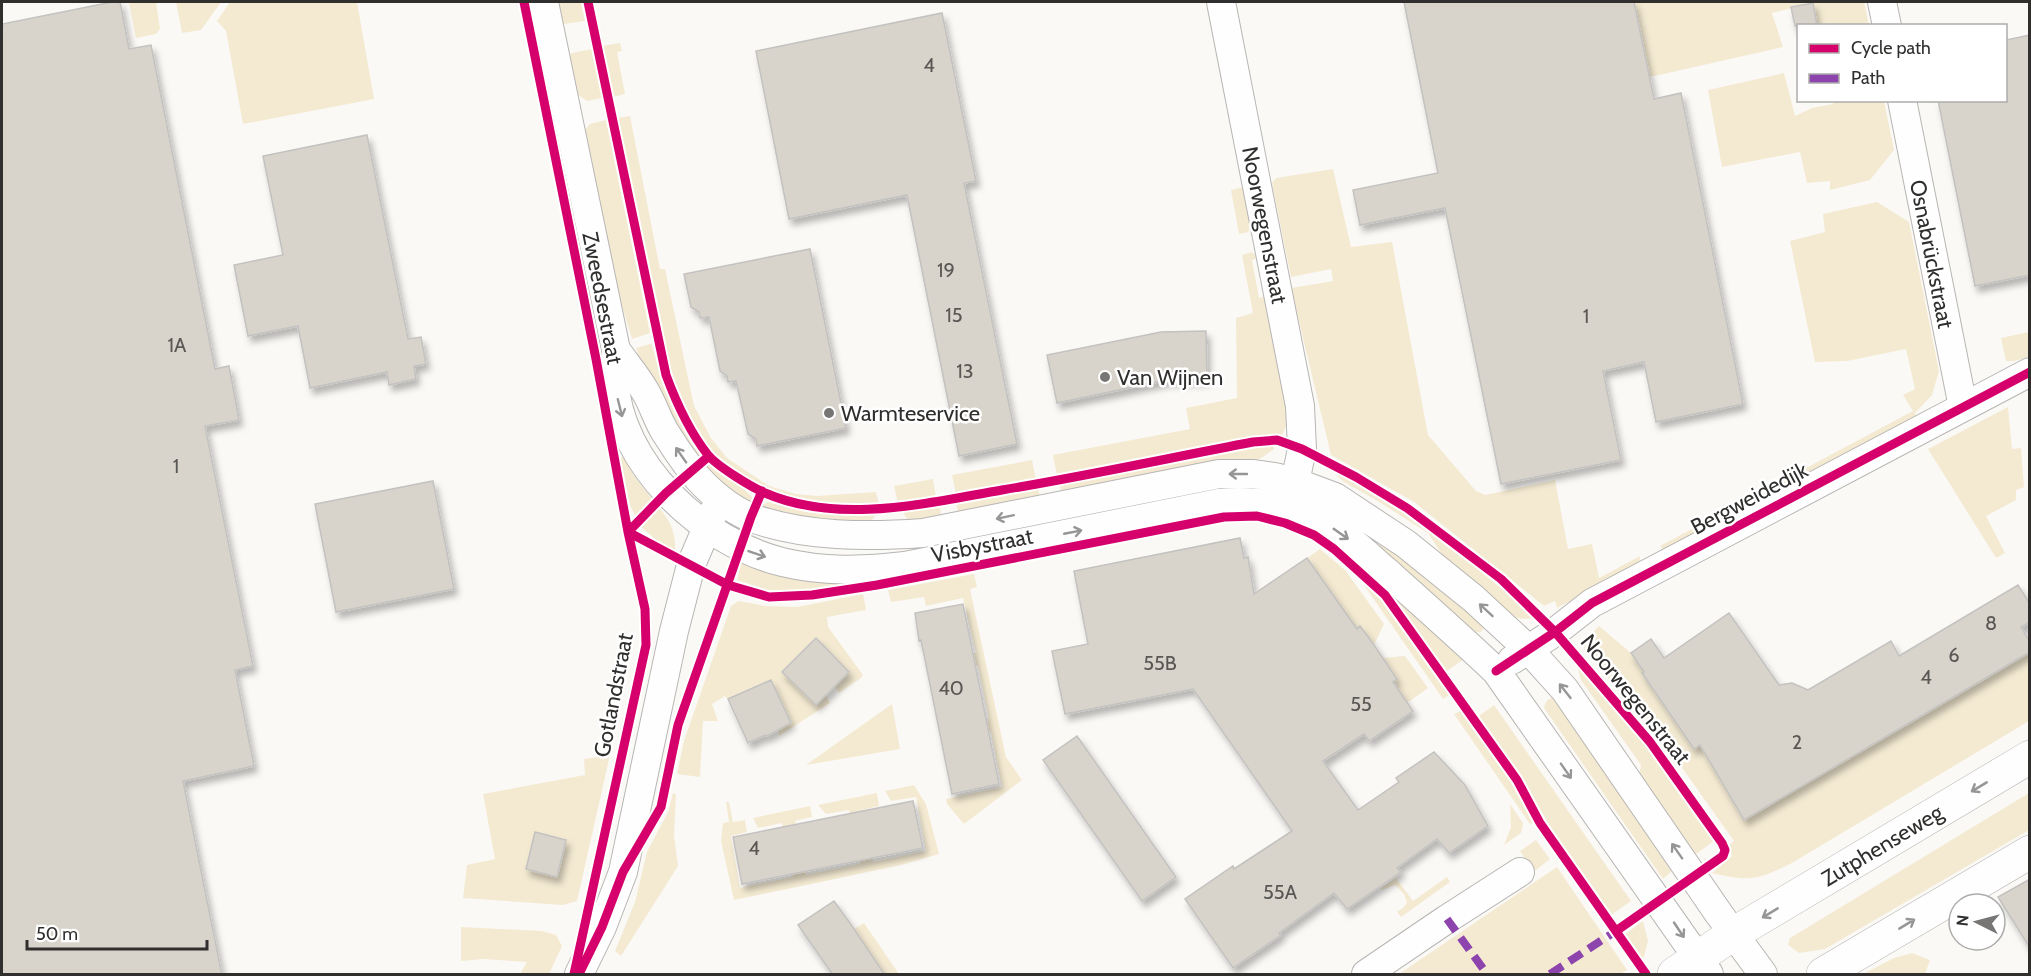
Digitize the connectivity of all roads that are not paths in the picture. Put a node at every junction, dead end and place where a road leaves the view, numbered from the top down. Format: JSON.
{"nodes":[{"id":1,"x":544,"y":2,"type":"edge"},
{"id":2,"x":1221,"y":2,"type":"edge"},
{"id":3,"x":1882,"y":2,"type":"edge"},
{"id":4,"x":1887,"y":24,"type":"edge"},
{"id":5,"x":1902,"y":102,"type":"edge"},
{"id":6,"x":616,"y":350,"type":"junction"},
{"id":7,"x":2030,"y":372,"type":"edge"},
{"id":8,"x":1963,"y":407,"type":"junction"},
{"id":9,"x":1292,"y":495,"type":"junction"},
{"id":10,"x":720,"y":498,"type":"junction"},
{"id":11,"x":706,"y":526,"type":"junction"},
{"id":12,"x":1528,"y":649,"type":"junction"},
{"id":13,"x":1496,"y":671,"type":"junction"},
{"id":14,"x":2030,"y":757,"type":"edge"},
{"id":15,"x":2030,"y":852,"type":"edge"},
{"id":16,"x":1520,"y":872,"type":"dead end"},
{"id":17,"x":1734,"y":934,"type":"junction"},
{"id":18,"x":1694,"y":969,"type":"edge"},
{"id":19,"x":579,"y":975,"type":"edge"},
{"id":20,"x":1366,"y":975,"type":"edge"},
{"id":21,"x":1763,"y":975,"type":"edge"},
{"id":22,"x":1823,"y":975,"type":"edge"}],
"edges":[{"from":1,"to":6,"type":"street","name":"Zweedsestraat"},
{"from":2,"to":9,"type":"street","name":"Noorwegenstraat"},
{"from":3,"to":4,"type":"street"},
{"from":5,"to":8,"type":"street","name":"Osnabrückstraat"},
{"from":10,"to":6,"type":"street","name":"Visbystraat","one_way":true},
{"from":6,"to":11,"type":"street","name":"Visbystraat","one_way":true},
{"from":7,"to":8,"type":"street","name":"Bergweidedijk"},
{"from":8,"to":12,"type":"street","name":"Bergweidedijk"},
{"from":9,"to":10,"type":"street","name":"Visbystraat","one_way":true},
{"from":11,"to":9,"type":"street","name":"Visbystraat","one_way":true},
{"from":12,"to":9,"type":"street","one_way":true},
{"from":9,"to":13,"type":"street","one_way":true},
{"from":10,"to":11,"type":"street","name":"Gotlandstraat"},
{"from":11,"to":19,"type":"street","name":"Gotlandstraat"},
{"from":12,"to":13,"type":"street","name":"Bergweidedijk"},
{"from":17,"to":12,"type":"street","one_way":true},
{"from":13,"to":18,"type":"street","one_way":true},
{"from":14,"to":17,"type":"main road","name":"Zutphenseweg","one_way":true},
{"from":22,"to":15,"type":"main road","one_way":true},
{"from":16,"to":20,"type":"street"},
{"from":17,"to":18,"type":"main road","name":"Zutphenseweg"},
{"from":17,"to":21,"type":"street"}]}
